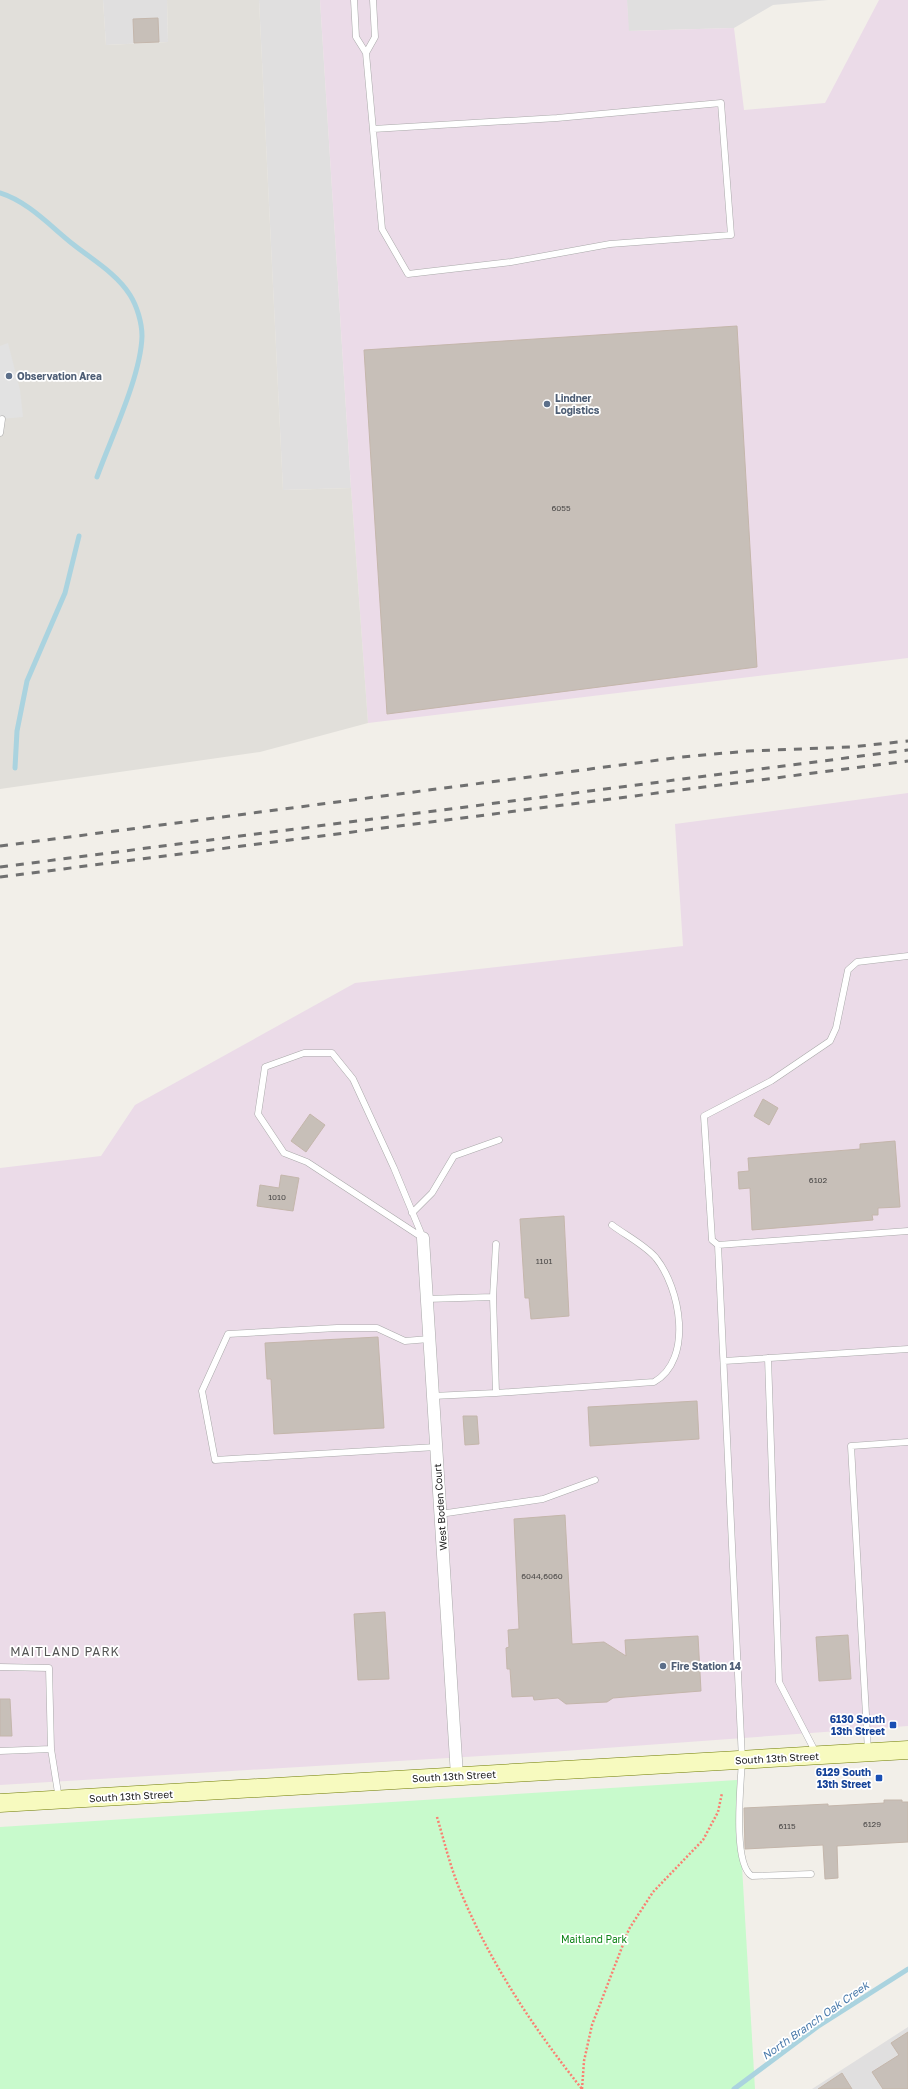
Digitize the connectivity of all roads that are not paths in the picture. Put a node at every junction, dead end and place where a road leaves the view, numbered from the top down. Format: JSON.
{"nodes":[{"id":1,"x":354,"y":0,"type":"edge"},
{"id":2,"x":373,"y":0,"type":"edge"},
{"id":3,"x":366,"y":53,"type":"junction"},
{"id":4,"x":373,"y":129,"type":"junction"},
{"id":5,"x":2,"y":419,"type":"dead end"},
{"id":6,"x":0,"y":433,"type":"edge"},
{"id":7,"x":908,"y":956,"type":"edge"},
{"id":8,"x":499,"y":1140,"type":"dead end"},
{"id":9,"x":412,"y":1213,"type":"junction"},
{"id":10,"x":612,"y":1225,"type":"dead end"},
{"id":11,"x":908,"y":1231,"type":"edge"},
{"id":12,"x":423,"y":1238,"type":"junction"},
{"id":13,"x":496,"y":1244,"type":"dead end"},
{"id":14,"x":718,"y":1245,"type":"junction"},
{"id":15,"x":494,"y":1297,"type":"junction"},
{"id":16,"x":426,"y":1299,"type":"junction"},
{"id":17,"x":429,"y":1339,"type":"junction"},
{"id":18,"x":908,"y":1349,"type":"edge"},
{"id":19,"x":768,"y":1358,"type":"junction"},
{"id":20,"x":724,"y":1361,"type":"junction"},
{"id":21,"x":496,"y":1393,"type":"junction"},
{"id":22,"x":433,"y":1396,"type":"junction"},
{"id":23,"x":908,"y":1442,"type":"edge"},
{"id":24,"x":436,"y":1447,"type":"junction"},
{"id":25,"x":595,"y":1480,"type":"dead end"},
{"id":26,"x":440,"y":1514,"type":"junction"},
{"id":27,"x":0,"y":1667,"type":"edge"},
{"id":28,"x":51,"y":1749,"type":"junction"},
{"id":29,"x":908,"y":1750,"type":"edge"},
{"id":30,"x":0,"y":1751,"type":"edge"},
{"id":31,"x":868,"y":1752,"type":"junction"},
{"id":32,"x":817,"y":1756,"type":"junction"},
{"id":33,"x":742,"y":1760,"type":"junction"},
{"id":34,"x":456,"y":1776,"type":"junction"},
{"id":35,"x":59,"y":1800,"type":"junction"},
{"id":36,"x":0,"y":1803,"type":"edge"},
{"id":37,"x":811,"y":1874,"type":"dead end"}],
"edges":[{"from":1,"to":3,"type":"lane"},
{"from":2,"to":3,"type":"lane"},
{"from":3,"to":4,"type":"lane"},
{"from":4,"to":4,"type":"lane"},
{"from":5,"to":6,"type":"lane"},
{"from":7,"to":14,"type":"lane"},
{"from":8,"to":9,"type":"lane"},
{"from":9,"to":12,"type":"lane"},
{"from":9,"to":12,"type":"lane"},
{"from":10,"to":21,"type":"lane"},
{"from":11,"to":14,"type":"lane"},
{"from":12,"to":16,"type":"street","name":"West Boden Court"},
{"from":13,"to":15,"type":"lane"},
{"from":14,"to":20,"type":"lane"},
{"from":15,"to":16,"type":"lane"},
{"from":15,"to":21,"type":"lane"},
{"from":16,"to":17,"type":"street","name":"West Boden Court"},
{"from":17,"to":22,"type":"street","name":"West Boden Court"},
{"from":17,"to":24,"type":"lane"},
{"from":18,"to":19,"type":"lane"},
{"from":19,"to":20,"type":"lane"},
{"from":19,"to":32,"type":"lane"},
{"from":20,"to":33,"type":"lane"},
{"from":21,"to":22,"type":"lane"},
{"from":22,"to":24,"type":"street","name":"West Boden Court"},
{"from":23,"to":31,"type":"lane"},
{"from":24,"to":26,"type":"street","name":"West Boden Court"},
{"from":25,"to":26,"type":"lane"},
{"from":26,"to":34,"type":"street","name":"West Boden Court"},
{"from":27,"to":28,"type":"lane"},
{"from":28,"to":30,"type":"lane"},
{"from":28,"to":35,"type":"lane"},
{"from":29,"to":31,"type":"street","name":"South 13th Street"},
{"from":31,"to":32,"type":"street","name":"South 13th Street"},
{"from":32,"to":33,"type":"street","name":"South 13th Street"},
{"from":33,"to":34,"type":"street","name":"South 13th Street"},
{"from":33,"to":37,"type":"lane"},
{"from":34,"to":35,"type":"street","name":"South 13th Street"},
{"from":35,"to":36,"type":"street","name":"South 13th Street"}]}
